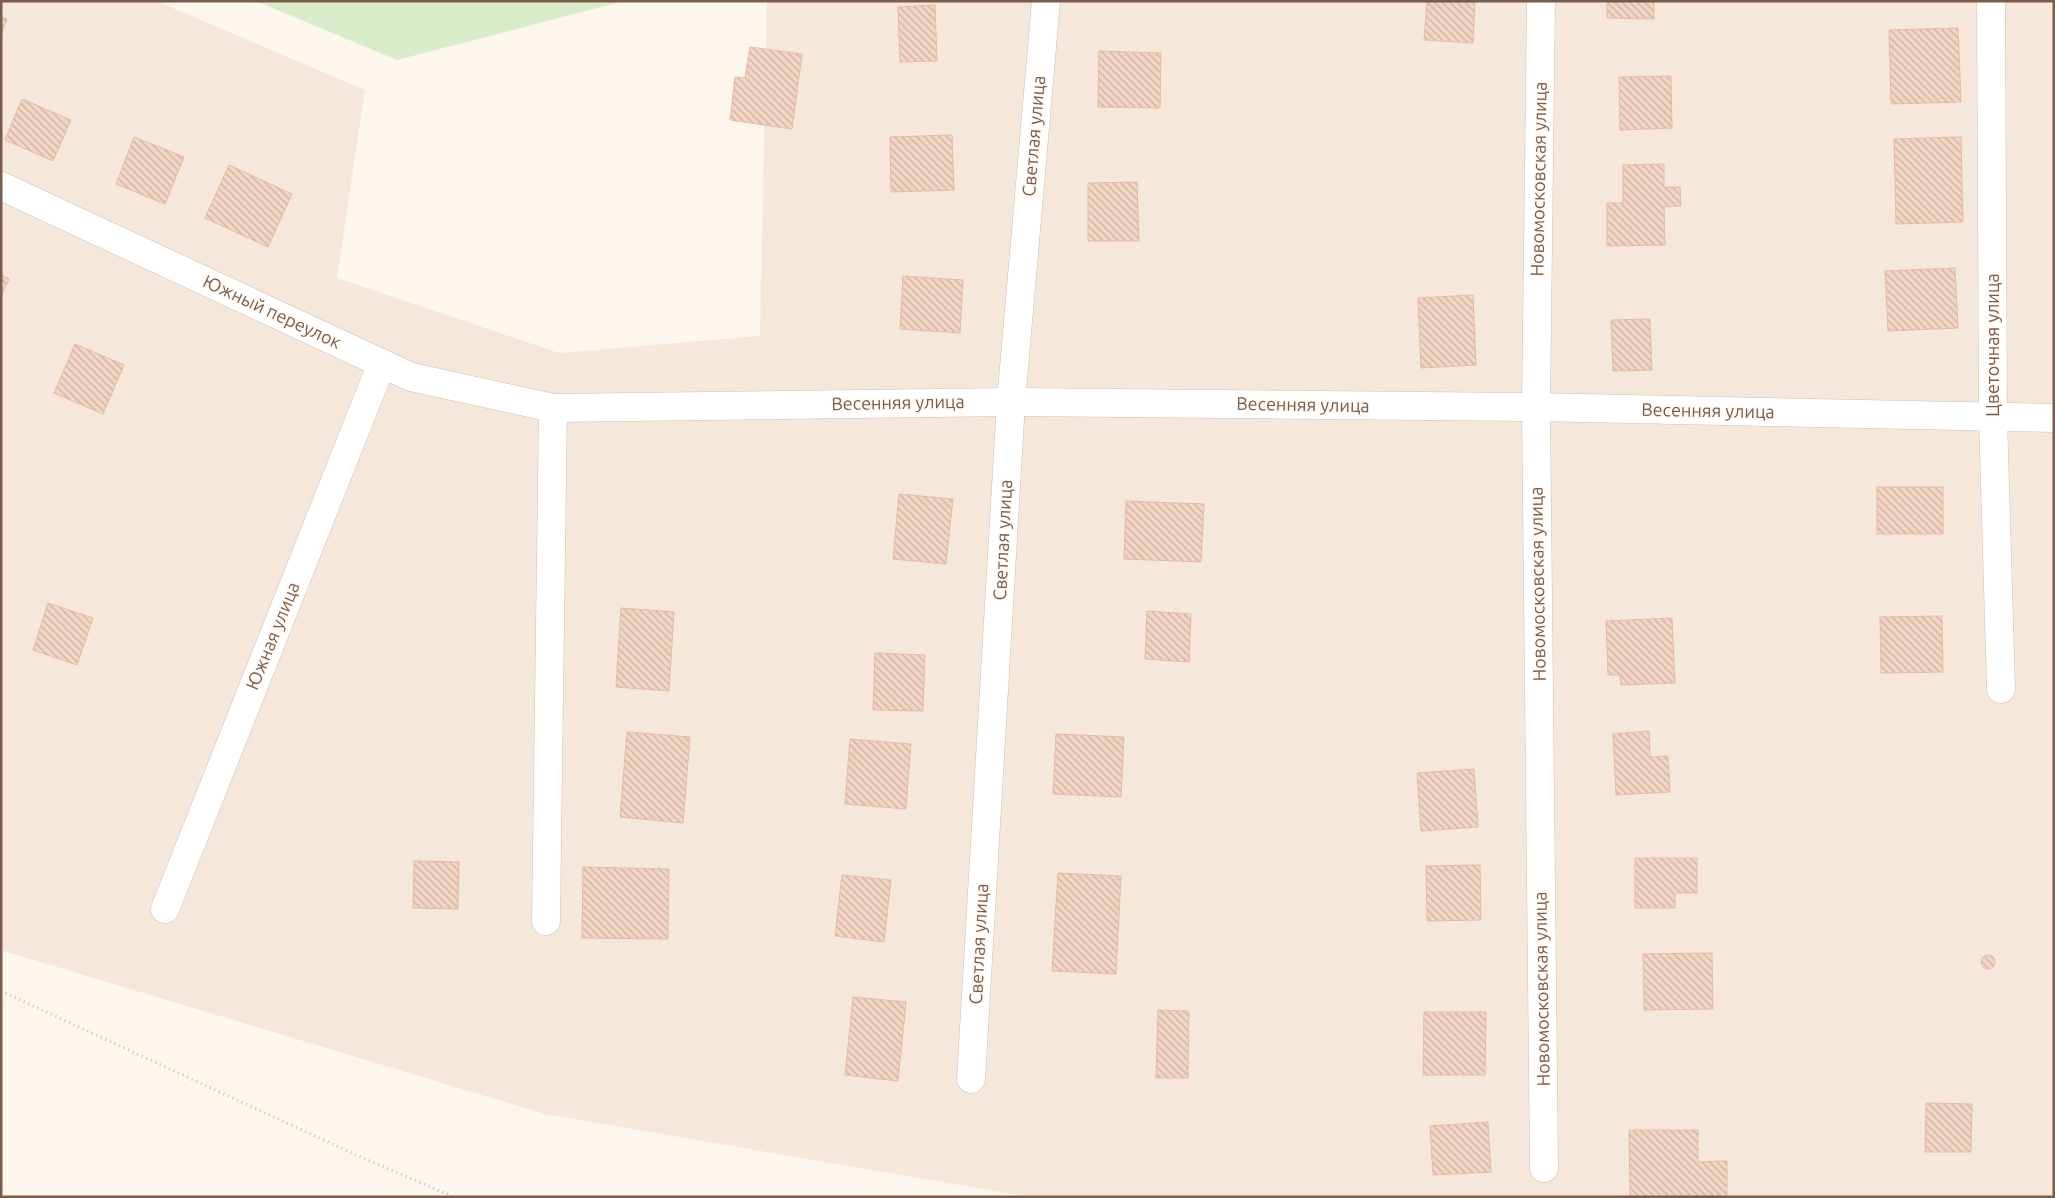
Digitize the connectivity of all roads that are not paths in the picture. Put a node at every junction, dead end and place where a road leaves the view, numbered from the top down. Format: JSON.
{"nodes":[{"id":1,"x":1046,"y":1,"type":"edge"},
{"id":2,"x":1541,"y":1,"type":"edge"},
{"id":3,"x":1991,"y":1,"type":"edge"},
{"id":4,"x":1,"y":186,"type":"edge"},
{"id":5,"x":382,"y":363,"type":"junction"},
{"id":6,"x":1011,"y":402,"type":"junction"},
{"id":7,"x":1536,"y":407,"type":"junction"},
{"id":8,"x":553,"y":408,"type":"junction"},
{"id":9,"x":1993,"y":417,"type":"junction"},
{"id":10,"x":2054,"y":418,"type":"edge"},
{"id":11,"x":2001,"y":689,"type":"dead end"},
{"id":12,"x":165,"y":909,"type":"dead end"},
{"id":13,"x":546,"y":921,"type":"dead end"},
{"id":14,"x":971,"y":1079,"type":"dead end"},
{"id":15,"x":1544,"y":1168,"type":"dead end"}],
"edges":[{"from":1,"to":6,"type":"street","name":"Светлая улица"},
{"from":2,"to":7,"type":"street","name":"Новомосковская улица"},
{"from":3,"to":9,"type":"street","name":"Цветочная улица"},
{"from":4,"to":5,"type":"street","name":"Южный переулок"},
{"from":5,"to":8,"type":"street","name":"Южный переулок"},
{"from":5,"to":12,"type":"street","name":"Южная улица"},
{"from":6,"to":7,"type":"street","name":"Весенняя улица"},
{"from":6,"to":8,"type":"street","name":"Весенняя улица"},
{"from":6,"to":14,"type":"street","name":"Светлая улица"},
{"from":7,"to":9,"type":"street","name":"Весенняя улица"},
{"from":7,"to":15,"type":"street","name":"Новомосковская улица"},
{"from":8,"to":13,"type":"street"},
{"from":9,"to":10,"type":"street","name":"Весенняя улица"},
{"from":9,"to":11,"type":"street","name":"Цветочная улица"}]}
